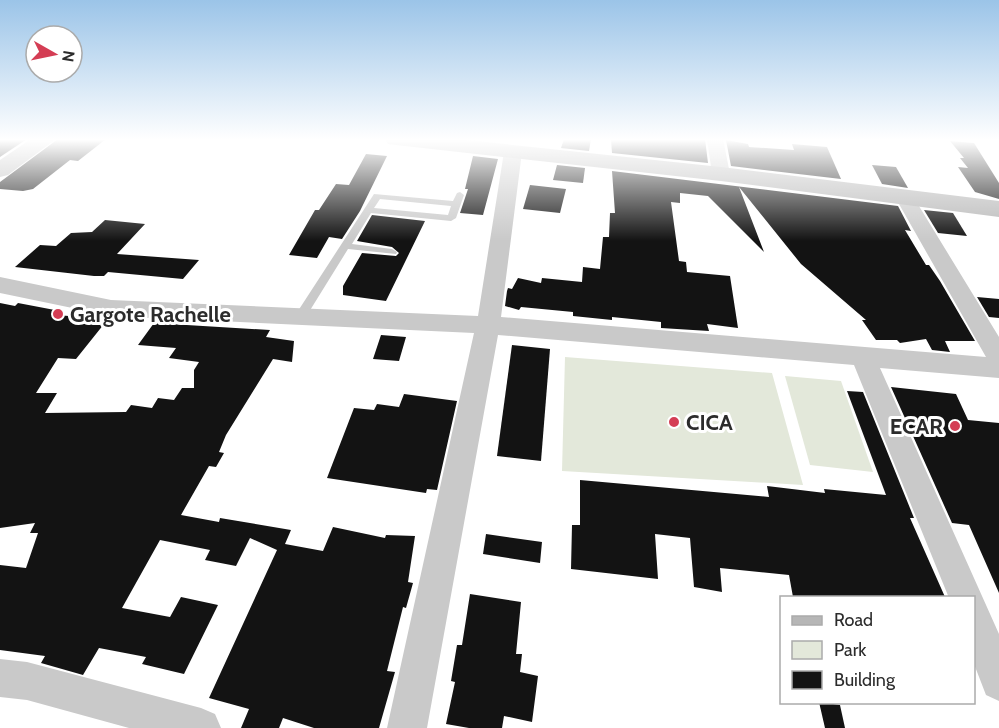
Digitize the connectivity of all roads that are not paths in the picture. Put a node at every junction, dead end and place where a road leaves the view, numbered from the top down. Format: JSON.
{"nodes":[{"id":1,"x":510,"y":173,"type":"edge"},
{"id":2,"x":711,"y":173,"type":"edge"},
{"id":3,"x":721,"y":174,"type":"joint"},
{"id":4,"x":904,"y":197,"type":"junction"},
{"id":5,"x":458,"y":200,"type":"dead end"},
{"id":6,"x":999,"y":210,"type":"edge"},
{"id":7,"x":346,"y":246,"type":"junction"},
{"id":8,"x":392,"y":252,"type":"dead end"},
{"id":9,"x":0,"y":285,"type":"edge"},
{"id":10,"x":300,"y":317,"type":"junction"},
{"id":11,"x":488,"y":325,"type":"junction"},
{"id":12,"x":863,"y":357,"type":"junction"},
{"id":13,"x":999,"y":358,"type":"edge"},
{"id":14,"x":999,"y":368,"type":"edge"},
{"id":15,"x":967,"y":596,"type":"edge"},
{"id":16,"x":975,"y":618,"type":"edge"},
{"id":17,"x":0,"y":678,"type":"edge"},
{"id":18,"x":999,"y":682,"type":"edge"},
{"id":19,"x":201,"y":728,"type":"edge"},
{"id":20,"x":407,"y":728,"type":"edge"}],
"edges":[{"from":1,"to":11,"type":"street"},
{"from":2,"to":3,"type":"street"},
{"from":3,"to":4,"type":"street"},
{"from":4,"to":6,"type":"street"},
{"from":4,"to":13,"type":"street"},
{"from":5,"to":7,"type":"lane"},
{"from":7,"to":8,"type":"lane"},
{"from":7,"to":10,"type":"lane"},
{"from":9,"to":10,"type":"street"},
{"from":10,"to":11,"type":"street"},
{"from":11,"to":12,"type":"street"},
{"from":11,"to":20,"type":"street"},
{"from":12,"to":14,"type":"street"},
{"from":12,"to":15,"type":"street"},
{"from":16,"to":18,"type":"street"},
{"from":17,"to":19,"type":"street"}]}
